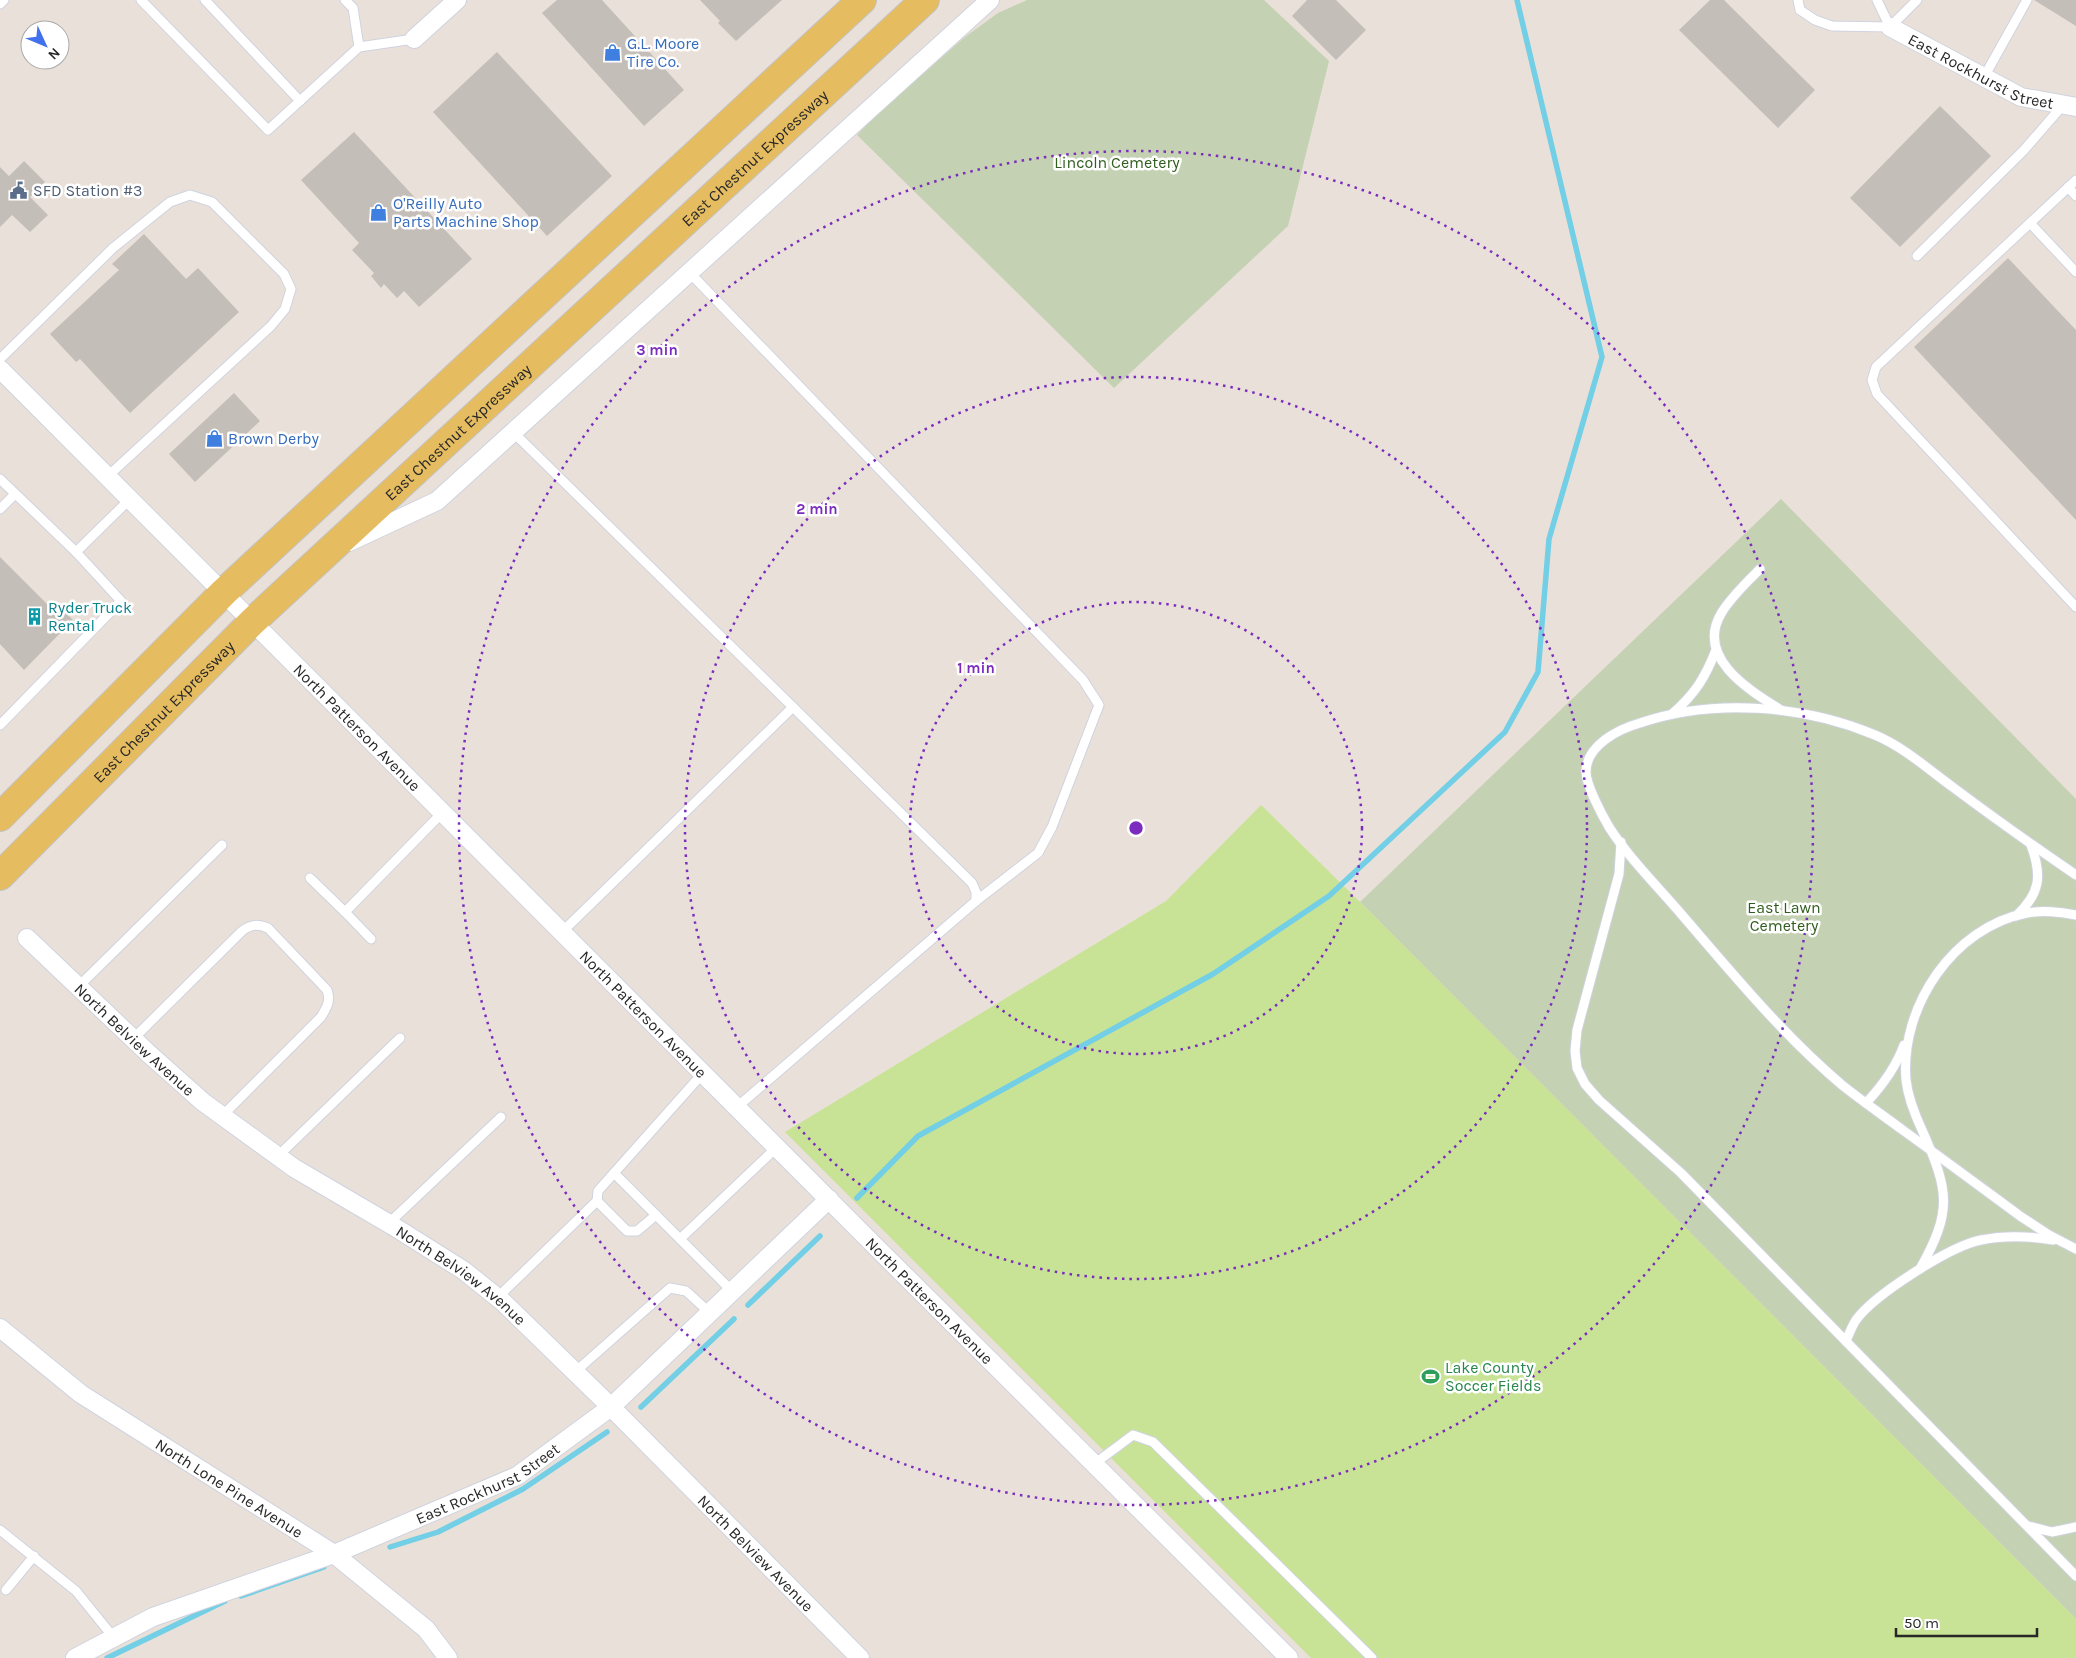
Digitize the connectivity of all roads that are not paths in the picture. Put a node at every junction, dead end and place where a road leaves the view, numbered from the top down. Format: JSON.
{"nodes":[{"id":1,"x":4,"y":0,"type":"edge"},
{"id":2,"x":141,"y":0,"type":"edge"},
{"id":3,"x":205,"y":0,"type":"edge"},
{"id":4,"x":345,"y":0,"type":"edge"},
{"id":5,"x":457,"y":0,"type":"edge"},
{"id":6,"x":862,"y":0,"type":"edge"},
{"id":7,"x":925,"y":0,"type":"edge"},
{"id":8,"x":990,"y":0,"type":"edge"},
{"id":9,"x":1798,"y":0,"type":"edge"},
{"id":10,"x":1877,"y":0,"type":"edge"},
{"id":11,"x":1917,"y":0,"type":"edge"},
{"id":12,"x":2027,"y":0,"type":"edge"},
{"id":13,"x":0,"y":4,"type":"edge"},
{"id":14,"x":1890,"y":27,"type":"junction"},
{"id":15,"x":414,"y":39,"type":"joint"},
{"id":16,"x":359,"y":47,"type":"junction"},
{"id":17,"x":1984,"y":77,"type":"junction"},
{"id":18,"x":300,"y":101,"type":"junction"},
{"id":19,"x":2070,"y":106,"type":"edge"},
{"id":20,"x":2076,"y":180,"type":"edge"},
{"id":21,"x":2068,"y":187,"type":"junction"},
{"id":22,"x":2076,"y":196,"type":"edge"},
{"id":23,"x":2030,"y":223,"type":"junction"},
{"id":24,"x":1917,"y":256,"type":"dead end"},
{"id":25,"x":689,"y":272,"type":"junction"},
{"id":26,"x":2076,"y":272,"type":"edge"},
{"id":27,"x":0,"y":359,"type":"edge"},
{"id":28,"x":0,"y":369,"type":"edge"},
{"id":29,"x":513,"y":432,"type":"junction"},
{"id":30,"x":108,"y":476,"type":"junction"},
{"id":31,"x":0,"y":479,"type":"edge"},
{"id":32,"x":15,"y":494,"type":"junction"},
{"id":33,"x":130,"y":498,"type":"junction"},
{"id":34,"x":0,"y":509,"type":"edge"},
{"id":35,"x":331,"y":550,"type":"junction"},
{"id":36,"x":76,"y":552,"type":"junction"},
{"id":37,"x":1760,"y":569,"type":"dead end"},
{"id":38,"x":224,"y":592,"type":"junction"},
{"id":39,"x":2076,"y":607,"type":"edge"},
{"id":40,"x":252,"y":622,"type":"junction"},
{"id":41,"x":1716,"y":650,"type":"junction"},
{"id":42,"x":793,"y":707,"type":"junction"},
{"id":43,"x":1781,"y":710,"type":"junction"},
{"id":44,"x":1672,"y":714,"type":"junction"},
{"id":45,"x":0,"y":725,"type":"edge"},
{"id":46,"x":443,"y":812,"type":"junction"},
{"id":47,"x":0,"y":817,"type":"edge"},
{"id":48,"x":1621,"y":842,"type":"junction"},
{"id":49,"x":2030,"y":844,"type":"junction"},
{"id":50,"x":222,"y":845,"type":"dead end"},
{"id":51,"x":2076,"y":875,"type":"edge"},
{"id":52,"x":0,"y":876,"type":"edge"},
{"id":53,"x":310,"y":878,"type":"dead end"},
{"id":54,"x":976,"y":901,"type":"junction"},
{"id":55,"x":344,"y":912,"type":"junction"},
{"id":56,"x":2076,"y":914,"type":"edge"},
{"id":57,"x":2015,"y":916,"type":"junction"},
{"id":58,"x":562,"y":932,"type":"junction"},
{"id":59,"x":27,"y":938,"type":"dead end"},
{"id":60,"x":371,"y":939,"type":"dead end"},
{"id":61,"x":78,"y":987,"type":"junction"},
{"id":62,"x":1910,"y":1030,"type":"junction"},
{"id":63,"x":400,"y":1038,"type":"dead end"},
{"id":64,"x":133,"y":1039,"type":"junction"},
{"id":65,"x":702,"y":1073,"type":"junction"},
{"id":66,"x":1866,"y":1103,"type":"junction"},
{"id":67,"x":737,"y":1107,"type":"junction"},
{"id":68,"x":222,"y":1116,"type":"junction"},
{"id":69,"x":501,"y":1117,"type":"dead end"},
{"id":70,"x":777,"y":1147,"type":"junction"},
{"id":71,"x":1931,"y":1150,"type":"junction"},
{"id":72,"x":278,"y":1156,"type":"junction"},
{"id":73,"x":614,"y":1173,"type":"junction"},
{"id":74,"x":829,"y":1199,"type":"junction"},
{"id":75,"x":597,"y":1201,"type":"junction"},
{"id":76,"x":656,"y":1215,"type":"junction"},
{"id":77,"x":389,"y":1223,"type":"junction"},
{"id":78,"x":680,"y":1239,"type":"junction"},
{"id":79,"x":2064,"y":1242,"type":"junction"},
{"id":80,"x":2076,"y":1248,"type":"edge"},
{"id":81,"x":1920,"y":1269,"type":"junction"},
{"id":82,"x":732,"y":1291,"type":"junction"},
{"id":83,"x":497,"y":1298,"type":"junction"},
{"id":84,"x":710,"y":1313,"type":"junction"},
{"id":85,"x":0,"y":1328,"type":"edge"},
{"id":86,"x":1846,"y":1341,"type":"junction"},
{"id":87,"x":574,"y":1372,"type":"junction"},
{"id":88,"x":611,"y":1407,"type":"junction"},
{"id":89,"x":1094,"y":1464,"type":"junction"},
{"id":90,"x":2026,"y":1525,"type":"junction"},
{"id":91,"x":2076,"y":1527,"type":"edge"},
{"id":92,"x":0,"y":1530,"type":"edge"},
{"id":93,"x":334,"y":1554,"type":"junction"},
{"id":94,"x":34,"y":1556,"type":"junction"},
{"id":95,"x":2076,"y":1576,"type":"edge"},
{"id":96,"x":6,"y":1590,"type":"dead end"},
{"id":97,"x":114,"y":1638,"type":"junction"},
{"id":98,"x":76,"y":1658,"type":"edge"},
{"id":99,"x":448,"y":1658,"type":"edge"},
{"id":100,"x":860,"y":1658,"type":"edge"},
{"id":101,"x":1289,"y":1658,"type":"edge"},
{"id":102,"x":1372,"y":1658,"type":"edge"}],
"edges":[{"from":1,"to":13,"type":"lane"},
{"from":2,"to":18,"type":"lane"},
{"from":3,"to":18,"type":"lane"},
{"from":4,"to":16,"type":"lane"},
{"from":5,"to":15,"type":"street"},
{"from":6,"to":38,"type":"main road"},
{"from":7,"to":35,"type":"main road","name":"East Chestnut Expressway"},
{"from":8,"to":25,"type":"street"},
{"from":9,"to":14,"type":"lane"},
{"from":10,"to":14,"type":"lane"},
{"from":11,"to":14,"type":"lane"},
{"from":12,"to":17,"type":"lane"},
{"from":14,"to":17,"type":"street","name":"East Rockhurst Street"},
{"from":15,"to":16,"type":"lane"},
{"from":16,"to":18,"type":"lane"},
{"from":17,"to":19,"type":"street","name":"East Rockhurst Street"},
{"from":19,"to":24,"type":"lane"},
{"from":20,"to":21,"type":"lane"},
{"from":21,"to":22,"type":"lane"},
{"from":21,"to":23,"type":"lane"},
{"from":23,"to":26,"type":"lane"},
{"from":23,"to":39,"type":"lane"},
{"from":25,"to":29,"type":"street"},
{"from":25,"to":54,"type":"lane"},
{"from":27,"to":30,"type":"lane"},
{"from":28,"to":30,"type":"street","name":"North Patterson Avenue"},
{"from":29,"to":35,"type":"street"},
{"from":29,"to":42,"type":"lane"},
{"from":30,"to":33,"type":"street","name":"North Patterson Avenue"},
{"from":31,"to":32,"type":"lane"},
{"from":32,"to":34,"type":"lane"},
{"from":32,"to":36,"type":"lane"},
{"from":33,"to":36,"type":"lane"},
{"from":33,"to":38,"type":"street","name":"North Patterson Avenue"},
{"from":35,"to":40,"type":"main road","name":"East Chestnut Expressway"},
{"from":36,"to":45,"type":"lane"},
{"from":37,"to":41,"type":"lane"},
{"from":38,"to":40,"type":"street","name":"North Patterson Avenue"},
{"from":38,"to":47,"type":"main road"},
{"from":40,"to":46,"type":"street","name":"North Patterson Avenue"},
{"from":40,"to":52,"type":"main road","name":"East Chestnut Expressway"},
{"from":41,"to":43,"type":"lane"},
{"from":41,"to":44,"type":"lane"},
{"from":42,"to":54,"type":"lane"},
{"from":42,"to":58,"type":"lane"},
{"from":43,"to":44,"type":"lane"},
{"from":43,"to":49,"type":"lane"},
{"from":44,"to":48,"type":"lane"},
{"from":46,"to":55,"type":"lane"},
{"from":46,"to":58,"type":"street","name":"North Patterson Avenue"},
{"from":48,"to":66,"type":"lane"},
{"from":48,"to":86,"type":"lane"},
{"from":49,"to":51,"type":"lane"},
{"from":49,"to":57,"type":"lane"},
{"from":50,"to":61,"type":"lane"},
{"from":53,"to":55,"type":"lane"},
{"from":54,"to":67,"type":"lane"},
{"from":55,"to":60,"type":"lane"},
{"from":56,"to":57,"type":"lane"},
{"from":57,"to":62,"type":"lane"},
{"from":58,"to":65,"type":"street","name":"North Patterson Avenue"},
{"from":59,"to":61,"type":"street","name":"North Belview Avenue"},
{"from":61,"to":64,"type":"street","name":"North Belview Avenue"},
{"from":62,"to":66,"type":"lane"},
{"from":62,"to":71,"type":"lane"},
{"from":63,"to":72,"type":"lane"},
{"from":64,"to":68,"type":"street","name":"North Belview Avenue"},
{"from":64,"to":68,"type":"lane"},
{"from":65,"to":67,"type":"street","name":"North Patterson Avenue"},
{"from":65,"to":73,"type":"lane"},
{"from":66,"to":71,"type":"lane"},
{"from":67,"to":70,"type":"street","name":"North Patterson Avenue"},
{"from":68,"to":72,"type":"street","name":"North Belview Avenue"},
{"from":69,"to":77,"type":"lane"},
{"from":70,"to":74,"type":"street","name":"North Patterson Avenue"},
{"from":70,"to":78,"type":"lane"},
{"from":71,"to":79,"type":"lane"},
{"from":71,"to":81,"type":"lane"},
{"from":72,"to":77,"type":"street","name":"North Belview Avenue"},
{"from":73,"to":75,"type":"lane"},
{"from":73,"to":76,"type":"lane"},
{"from":74,"to":82,"type":"street","name":"East Rockhurst Street"},
{"from":74,"to":89,"type":"street","name":"North Patterson Avenue"},
{"from":75,"to":76,"type":"lane"},
{"from":75,"to":83,"type":"lane"},
{"from":76,"to":78,"type":"lane"},
{"from":77,"to":83,"type":"street","name":"North Belview Avenue"},
{"from":78,"to":82,"type":"lane"},
{"from":79,"to":80,"type":"lane"},
{"from":79,"to":81,"type":"lane"},
{"from":81,"to":86,"type":"lane"},
{"from":82,"to":84,"type":"street","name":"East Rockhurst Street"},
{"from":83,"to":87,"type":"street","name":"North Belview Avenue"},
{"from":84,"to":87,"type":"lane"},
{"from":84,"to":88,"type":"street","name":"East Rockhurst Street"},
{"from":85,"to":93,"type":"street","name":"North Lone Pine Avenue"},
{"from":86,"to":90,"type":"lane"},
{"from":87,"to":88,"type":"street","name":"North Belview Avenue"},
{"from":88,"to":93,"type":"street","name":"East Rockhurst Street"},
{"from":88,"to":100,"type":"street","name":"North Belview Avenue"},
{"from":89,"to":101,"type":"street","name":"North Patterson Avenue"},
{"from":89,"to":102,"type":"lane"},
{"from":90,"to":91,"type":"lane"},
{"from":90,"to":95,"type":"lane"},
{"from":92,"to":94,"type":"lane"},
{"from":93,"to":97,"type":"street","name":"East Rockhurst Street"},
{"from":93,"to":99,"type":"street","name":"North Lone Pine Avenue"},
{"from":94,"to":96,"type":"lane"},
{"from":94,"to":97,"type":"lane"},
{"from":97,"to":98,"type":"street","name":"East Rockhurst Street"}]}
